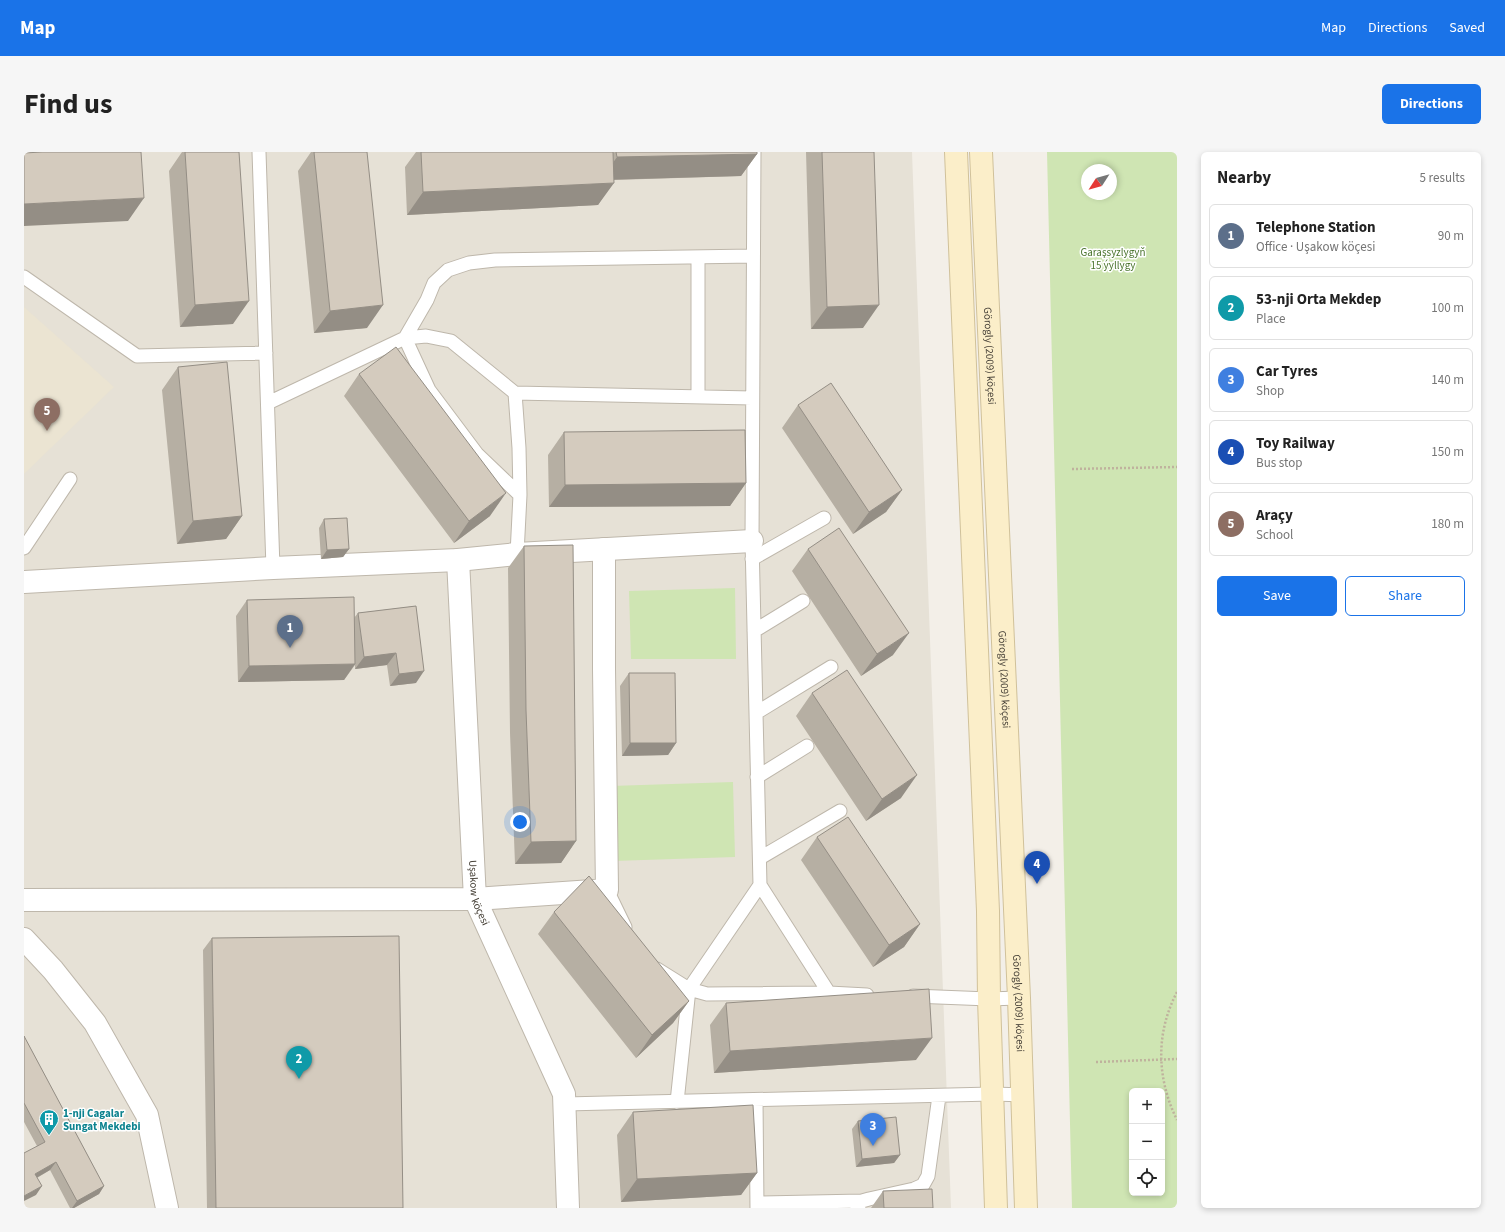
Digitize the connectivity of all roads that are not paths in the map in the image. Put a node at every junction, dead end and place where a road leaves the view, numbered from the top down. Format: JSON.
{"nodes":[{"id":1,"x":258,"y":152,"type":"edge"},
{"id":2,"x":754,"y":152,"type":"edge"},
{"id":3,"x":956,"y":152,"type":"edge"},
{"id":4,"x":981,"y":152,"type":"edge"},
{"id":5,"x":753,"y":256,"type":"junction"},
{"id":6,"x":698,"y":257,"type":"junction"},
{"id":7,"x":24,"y":277,"type":"edge"},
{"id":8,"x":404,"y":338,"type":"junction"},
{"id":9,"x":266,"y":353,"type":"junction"},
{"id":10,"x":515,"y":393,"type":"junction"},
{"id":11,"x":698,"y":397,"type":"junction"},
{"id":12,"x":752,"y":398,"type":"junction"},
{"id":13,"x":268,"y":403,"type":"junction"},
{"id":14,"x":70,"y":479,"type":"dead end"},
{"id":15,"x":520,"y":495,"type":"junction"},
{"id":16,"x":824,"y":518,"type":"dead end"},
{"id":17,"x":24,"y":548,"type":"edge"},
{"id":18,"x":604,"y":549,"type":"junction"},
{"id":19,"x":752,"y":550,"type":"junction"},
{"id":20,"x":517,"y":554,"type":"junction"},
{"id":21,"x":458,"y":560,"type":"junction"},
{"id":22,"x":274,"y":568,"type":"junction"},
{"id":23,"x":24,"y":582,"type":"edge"},
{"id":24,"x":803,"y":601,"type":"dead end"},
{"id":25,"x":754,"y":632,"type":"junction"},
{"id":26,"x":831,"y":666,"type":"dead end"},
{"id":27,"x":756,"y":712,"type":"junction"},
{"id":28,"x":807,"y":746,"type":"dead end"},
{"id":29,"x":757,"y":777,"type":"junction"},
{"id":30,"x":840,"y":811,"type":"dead end"},
{"id":31,"x":760,"y":858,"type":"junction"},
{"id":32,"x":760,"y":884,"type":"junction"},
{"id":33,"x":607,"y":890,"type":"junction"},
{"id":34,"x":475,"y":899,"type":"junction"},
{"id":35,"x":24,"y":900,"type":"edge"},
{"id":36,"x":631,"y":936,"type":"edge"},
{"id":37,"x":24,"y":939,"type":"edge"},
{"id":38,"x":650,"y":960,"type":"edge"},
{"id":39,"x":689,"y":989,"type":"junction"},
{"id":40,"x":829,"y":993,"type":"junction"},
{"id":41,"x":877,"y":995,"type":"edge"},
{"id":42,"x":901,"y":996,"type":"edge"},
{"id":43,"x":1019,"y":998,"type":"junction"},
{"id":44,"x":989,"y":999,"type":"junction"},
{"id":45,"x":992,"y":1094,"type":"junction"},
{"id":46,"x":1022,"y":1095,"type":"junction"},
{"id":47,"x":939,"y":1096,"type":"junction"},
{"id":48,"x":756,"y":1100,"type":"junction"},
{"id":49,"x":677,"y":1102,"type":"junction"},
{"id":50,"x":565,"y":1104,"type":"junction"},
{"id":51,"x":860,"y":1205,"type":"edge"},
{"id":52,"x":757,"y":1206,"type":"edge"},
{"id":53,"x":167,"y":1208,"type":"edge"},
{"id":54,"x":568,"y":1208,"type":"edge"},
{"id":55,"x":996,"y":1208,"type":"edge"},
{"id":56,"x":1026,"y":1208,"type":"edge"}],
"edges":[{"from":1,"to":9,"type":"lane"},
{"from":2,"to":5,"type":"lane"},
{"from":3,"to":44,"type":"street"},
{"from":4,"to":43,"type":"street","name":"Görogly (2009) köçesi"},
{"from":5,"to":6,"type":"lane"},
{"from":5,"to":12,"type":"lane"},
{"from":6,"to":8,"type":"lane"},
{"from":6,"to":11,"type":"lane"},
{"from":7,"to":9,"type":"lane"},
{"from":8,"to":10,"type":"lane"},
{"from":8,"to":13,"type":"lane"},
{"from":8,"to":15,"type":"lane"},
{"from":9,"to":13,"type":"lane"},
{"from":10,"to":11,"type":"lane"},
{"from":10,"to":15,"type":"lane"},
{"from":11,"to":12,"type":"lane"},
{"from":12,"to":19,"type":"lane"},
{"from":13,"to":22,"type":"lane"},
{"from":14,"to":17,"type":"lane"},
{"from":15,"to":20,"type":"lane"},
{"from":16,"to":19,"type":"lane"},
{"from":18,"to":19,"type":"street"},
{"from":18,"to":20,"type":"street"},
{"from":18,"to":33,"type":"street"},
{"from":19,"to":25,"type":"lane"},
{"from":20,"to":21,"type":"street"},
{"from":21,"to":22,"type":"street"},
{"from":21,"to":34,"type":"street","name":"Uşakow köçesi"},
{"from":22,"to":23,"type":"street"},
{"from":24,"to":25,"type":"lane"},
{"from":25,"to":27,"type":"lane"},
{"from":26,"to":27,"type":"lane"},
{"from":27,"to":29,"type":"lane"},
{"from":28,"to":29,"type":"lane"},
{"from":29,"to":31,"type":"lane"},
{"from":30,"to":31,"type":"lane"},
{"from":31,"to":32,"type":"lane"},
{"from":32,"to":39,"type":"lane"},
{"from":32,"to":40,"type":"lane"},
{"from":33,"to":34,"type":"street"},
{"from":33,"to":36,"type":"lane"},
{"from":34,"to":35,"type":"street"},
{"from":34,"to":50,"type":"street","name":"Uşakow köçesi"},
{"from":37,"to":53,"type":"street"},
{"from":38,"to":39,"type":"lane"},
{"from":39,"to":40,"type":"lane"},
{"from":39,"to":49,"type":"lane"},
{"from":40,"to":41,"type":"lane"},
{"from":42,"to":44,"type":"lane"},
{"from":43,"to":44,"type":"lane"},
{"from":43,"to":46,"type":"street","name":"Görogly (2009) köçesi"},
{"from":44,"to":45,"type":"street"},
{"from":45,"to":46,"type":"lane"},
{"from":45,"to":47,"type":"lane"},
{"from":45,"to":55,"type":"street"},
{"from":46,"to":56,"type":"street","name":"Görogly (2009) köçesi"},
{"from":47,"to":48,"type":"lane"},
{"from":47,"to":51,"type":"lane"},
{"from":48,"to":49,"type":"lane"},
{"from":48,"to":52,"type":"lane"},
{"from":49,"to":50,"type":"lane"},
{"from":50,"to":54,"type":"street","name":"Uşakow köçesi"},
{"from":51,"to":52,"type":"lane"}]}
